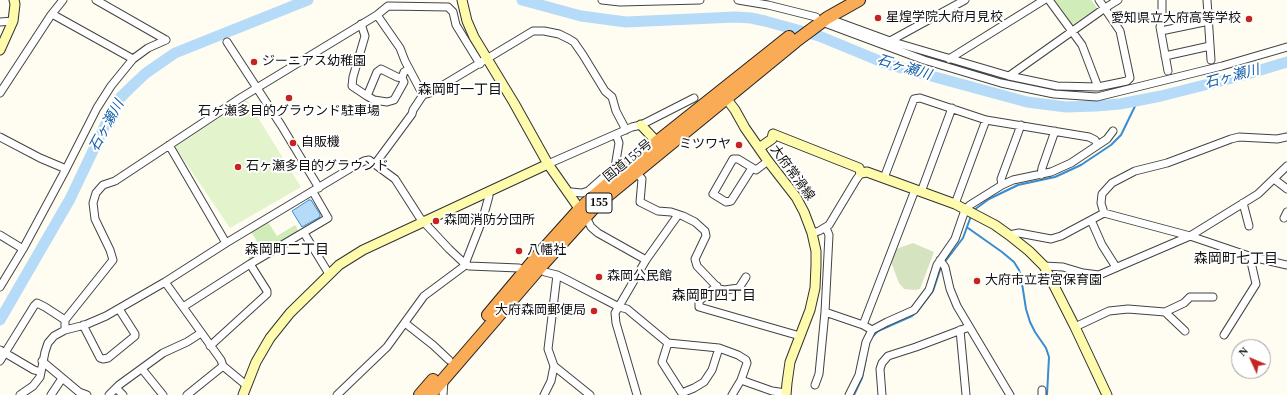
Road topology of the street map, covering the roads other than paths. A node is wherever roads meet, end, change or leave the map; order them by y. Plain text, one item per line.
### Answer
1 (14, 0) edge
2 (64, 0) edge
3 (96, 0) edge
4 (462, 0) edge
5 (602, 0) edge
6 (700, 0) edge
7 (738, 0) edge
8 (843, 0) edge
9 (859, 0) edge
10 (965, 0) edge
11 (1044, 0) edge
12 (1049, 0) edge
13 (1099, 0) edge
14 (1118, 0) edge
15 (1162, 0) edge
16 (1208, 0) edge
17 (620, 1) edge
18 (106, 2) edge
19 (768, 2) edge
20 (1105, 8) junction
21 (52, 14) junction
22 (377, 14) junction
23 (13, 21) junction
24 (818, 21) junction
25 (0, 22) edge
26 (1209, 22) junction
27 (361, 24) junction
28 (1072, 30) junction
29 (1160, 31) junction
30 (890, 41) junction
31 (227, 42) dead end
32 (1210, 46) junction
33 (1287, 47) edge
34 (0, 50) edge
35 (1165, 56) junction
36 (133, 59) junction
37 (949, 59) junction
38 (1211, 60) dead end
39 (483, 61) junction
40 (409, 69) junction
41 (1168, 71) dead end
42 (1009, 76) junction
43 (402, 78) junction
44 (1098, 87) junction
45 (257, 88) junction
46 (0, 93) edge
47 (723, 94) junction
48 (423, 95) junction
49 (367, 96) junction
50 (694, 98) dead end
51 (952, 108) junction
52 (986, 120) junction
53 (641, 125) junction
54 (1021, 125) junction
55 (626, 130) junction
56 (1055, 131) junction
57 (1113, 132) dead end
58 (616, 134) junction
59 (0, 137) edge
60 (1287, 137) edge
61 (657, 142) junction
62 (169, 145) junction
63 (1098, 145) junction
64 (759, 148) junction
65 (768, 162) junction
66 (375, 164) junction
67 (548, 164) junction
68 (1287, 166) edge
69 (752, 168) junction
70 (66, 170) junction
71 (636, 172) junction
72 (861, 173) junction
73 (1041, 175) junction
74 (884, 178) junction
75 (1274, 179) junction
76 (1002, 185) junction
77 (1287, 189) edge
78 (316, 190) junction
79 (918, 191) junction
80 (488, 192) junction
81 (568, 194) junction
82 (1243, 203) junction
83 (954, 204) junction
84 (970, 212) junction
85 (582, 213) junction
86 (1104, 213) junction
87 (678, 215) junction
88 (1092, 220) junction
89 (424, 222) junction
90 (1249, 226) dead end
91 (826, 228) junction
92 (304, 233) junction
93 (812, 233) junction
94 (0, 235) edge
95 (1009, 235) junction
96 (1190, 236) junction
97 (226, 243) junction
98 (23, 249) junction
99 (1252, 257) junction
100 (646, 260) junction
101 (940, 260) junction
102 (250, 264) junction
103 (465, 264) junction
104 (1287, 265) edge
105 (1044, 266) junction
106 (1116, 267) junction
107 (519, 268) dead end
108 (545, 272) dead end
109 (329, 274) junction
110 (557, 275) junction
111 (746, 276) dead end
112 (165, 282) junction
113 (716, 286) junction
114 (0, 287) edge
115 (1213, 297) dead end
116 (183, 307) junction
117 (619, 307) junction
118 (119, 309) junction
119 (825, 312) junction
120 (1165, 312) junction
121 (65, 320) junction
122 (405, 323) junction
123 (83, 325) junction
124 (863, 325) junction
125 (969, 327) junction
126 (1075, 327) junction
127 (65, 330) junction
128 (872, 330) junction
129 (960, 330) junction
130 (1186, 331) dead end
131 (200, 333) junction
132 (1224, 335) dead end
133 (800, 336) junction
134 (668, 343) junction
135 (210, 346) junction
136 (719, 348) junction
137 (3, 351) edge
138 (450, 360) junction
139 (0, 361) edge
140 (42, 361) junction
141 (223, 366) junction
142 (554, 366) junction
143 (142, 369) junction
144 (41, 372) junction
145 (61, 377) junction
146 (444, 379) junction
147 (741, 380) junction
148 (246, 385) junction
149 (815, 385) dead end
150 (116, 388) junction
151 (79, 394) edge
152 (682, 394) edge
153 (786, 394) edge
154 (20, 395) edge
155 (50, 395) edge
156 (87, 395) edge
157 (109, 395) edge
158 (123, 395) edge
159 (163, 395) edge
160 (187, 395) edge
161 (243, 395) edge
162 (336, 395) edge
163 (420, 395) edge
164 (430, 395) edge
165 (443, 395) edge
166 (545, 395) edge
167 (590, 395) edge
168 (637, 395) edge
169 (732, 395) edge
170 (849, 395) edge
171 (882, 395) edge
172 (966, 395) edge
173 (1010, 395) edge
174 (1107, 395) edge

1 - 23 street
2 - 21 street
3 - 18 street
4 - 39 street
5 - 17 street
6 - 17 street
7 - 19 street
8 - 24 highway, 国道155号 / 155
9 - 24 highway, 国道155号 / 155
10 - 30 street
11 - 37 street
12 - 28 street
13 - 20 street
14 - 20 street
15 - 29 street
16 - 26 street
18 - 36 street
19 - 24 street
20 - 28 street
20 - 44 street
21 - 36 street
21 - 46 street
22 - 27 street
22 - 39 street
22 - 40 street
23 - 25 street
23 - 34 street
24 - 30 street
24 - 33 street
24 - 47 highway, 国道155号 / 155
26 - 29 street
26 - 32 street
27 - 45 street
27 - 49 street
28 - 42 street
28 - 44 street
29 - 35 street
30 - 37 street
31 - 45 street
32 - 35 street
32 - 38 street
35 - 41 street
36 - 70 street
37 - 42 street
39 - 48 street
39 - 55 street
39 - 67 street
40 - 43 street
40 - 48 street
42 - 44 street
43 - 49 street
43 - 49 street
45 - 62 street
45 - 78 street
47 - 61 highway, 国道155号 / 155
47 - 64 street, 大府常滑線
47 - 71 highway, 国道155号 / 155
48 - 66 street
50 - 53 street
51 - 52 street
51 - 74 street
51 - 79 street
52 - 54 street
52 - 83 street
53 - 55 street
53 - 61 street
54 - 56 street
54 - 76 street
55 - 58 street
56 - 63 street
56 - 73 street
57 - 63 street
58 - 67 street
58 - 81 street
59 - 70 street
60 - 86 street
61 - 85 highway, 国道155号 / 155
62 - 97 street
62 - 121 street
63 - 73 street
64 - 65 street, 大府常滑線
64 - 72 street
65 - 69 street
65 - 93 street, 大府常滑線
66 - 78 street
66 - 89 street
67 - 80 street
67 - 81 street
68 - 75 street
69 - 69 street
70 - 98 street
71 - 85 highway, 国道155号 / 155
71 - 87 street
72 - 74 street
72 - 91 street
73 - 76 street
74 - 79 street
75 - 77 street
75 - 82 street
76 - 84 street
78 - 92 street
78 - 97 street
79 - 83 street
79 - 124 street
80 - 89 street
80 - 103 street
81 - 85 street
82 - 90 street
82 - 96 street
83 - 84 street
84 - 95 street
84 - 101 street
85 - 100 street
85 - 138 highway, 国道155号 / 155
85 - 146 highway, 国道155号 / 155
86 - 88 street
86 - 96 street
87 - 100 street
87 - 113 street
88 - 95 street
88 - 106 street
89 - 103 street
89 - 109 street
91 - 93 street
91 - 119 street
92 - 102 street
92 - 109 street
93 - 133 street, 大府常滑線
94 - 98 street
95 - 105 street
96 - 99 street
96 - 106 street
97 - 112 street
98 - 114 street
99 - 104 street
99 - 132 street
100 - 117 street
101 - 125 street
101 - 128 street
102 - 116 street
102 - 135 street
103 - 107 street
103 - 122 street
105 - 106 street
105 - 126 street
108 - 110 street
109 - 148 street
110 - 117 street
110 - 142 street
111 - 113 street
112 - 116 street
112 - 118 street
113 - 133 street
115 - 120 street
116 - 131 street
117 - 134 street
117 - 168 street
118 - 123 street
118 - 123 street
119 - 124 street
119 - 149 street
120 - 126 street
120 - 130 street
121 - 127 street
121 - 137 street
122 - 138 street
122 - 162 street
123 - 127 street
124 - 128 street
125 - 129 street
125 - 173 street
126 - 174 street
127 - 140 street
128 - 170 street
129 - 171 street
129 - 172 street
131 - 135 street
131 - 143 street
133 - 153 street, 大府常滑線
134 - 136 street
134 - 152 street
135 - 141 street
136 - 147 street
136 - 152 street
137 - 139 street
137 - 144 street
138 - 163 highway, 国道155号 / 155
140 - 144 street
140 - 145 street
141 - 148 street
141 - 160 street
142 - 166 street
142 - 167 street
143 - 150 street
143 - 159 street
144 - 154 street
145 - 151 street
145 - 155 street
146 - 164 highway, 国道155号 / 155
146 - 165 street
147 - 153 street
147 - 169 street
148 - 161 street
150 - 157 street
150 - 158 street
151 - 156 street

